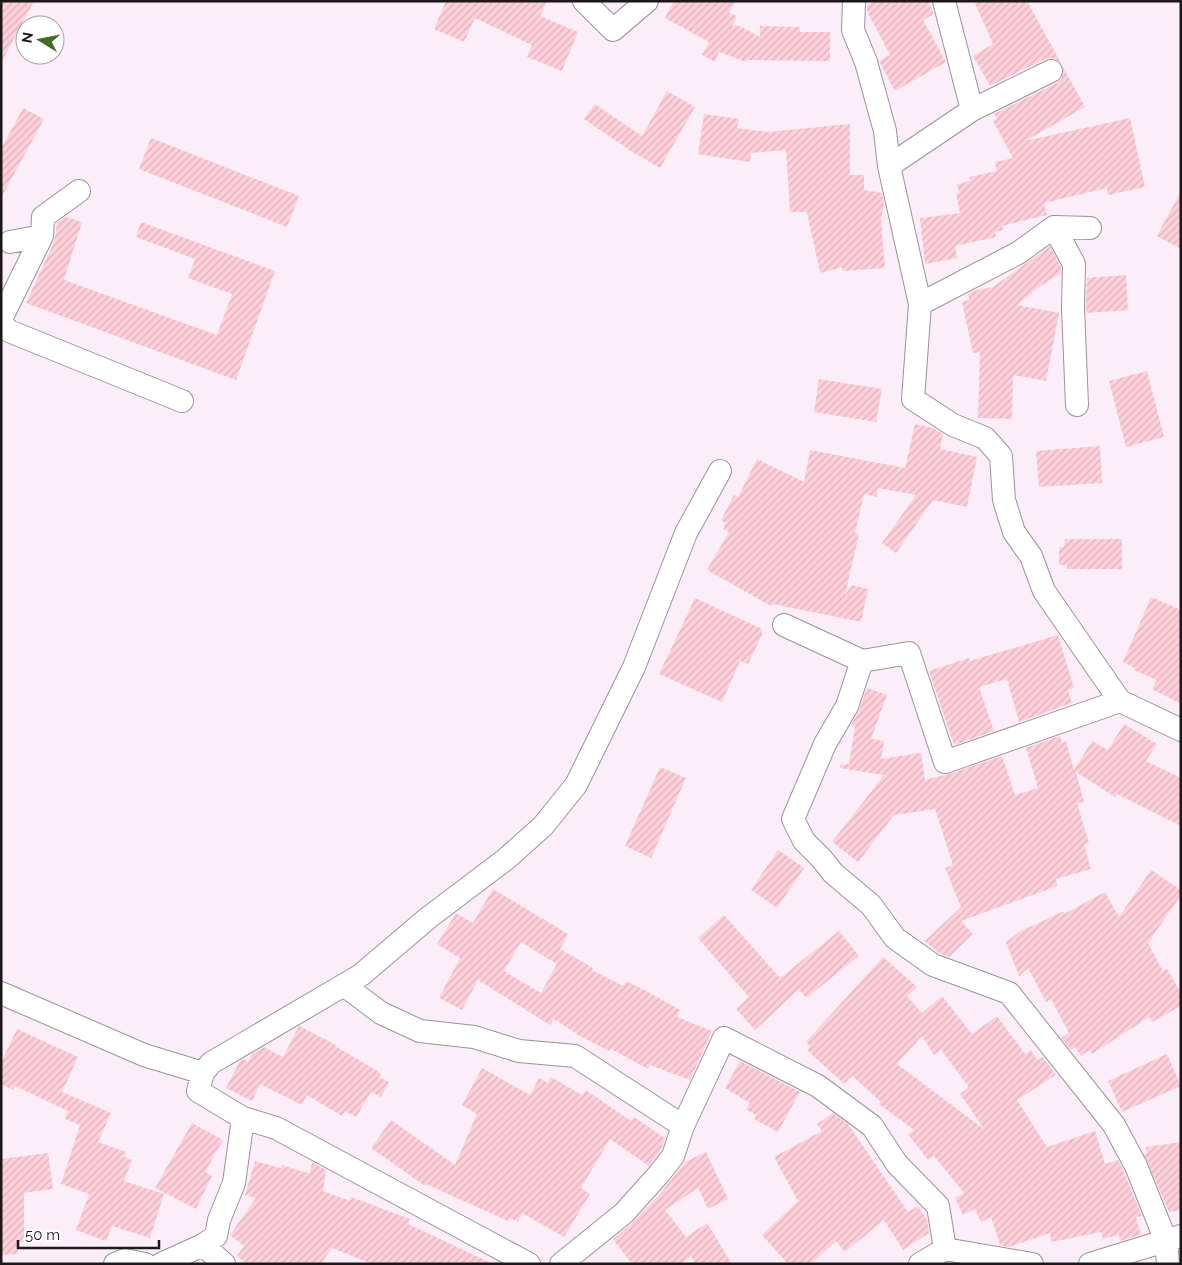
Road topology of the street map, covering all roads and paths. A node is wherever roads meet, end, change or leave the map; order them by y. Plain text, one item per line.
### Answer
1 (584, 1) edge
2 (647, 1) edge
3 (854, 1) edge
4 (944, 1) edge
5 (1051, 71) dead end
6 (972, 110) junction
7 (889, 166) junction
8 (79, 191) dead end
9 (1054, 227) junction
10 (1090, 228) dead end
11 (42, 236) junction
12 (5, 240) edge
13 (1, 277) edge
14 (920, 304) junction
15 (1, 319) edge
16 (1, 323) edge
17 (182, 401) dead end
18 (1078, 405) dead end
19 (720, 471) dead end
20 (784, 625) dead end
21 (862, 661) junction
22 (1120, 701) junction
23 (1181, 730) edge
24 (345, 986) junction
25 (1, 993) edge
26 (203, 1073) junction
27 (243, 1118) junction
28 (683, 1126) junction
29 (1173, 1239) edge
30 (203, 1245) junction
31 (945, 1249) junction
32 (161, 1264) edge
33 (224, 1264) edge
34 (529, 1264) edge
35 (562, 1264) edge
36 (920, 1264) edge
37 (1032, 1264) edge
38 (1090, 1264) edge
39 (1168, 1264) edge

1 - 2 street
3 - 7 street
4 - 6 street
5 - 6 street
6 - 7 street
7 - 14 street
8 - 11 street
9 - 10 street
9 - 14 street
9 - 18 street
11 - 12 street
11 - 15 street
12 - 13 street
14 - 22 street
16 - 17 street
19 - 24 street
20 - 21 street
21 - 22 street
21 - 29 street
22 - 23 street
24 - 26 street
24 - 28 street
25 - 26 street
26 - 27 street
27 - 30 street
27 - 34 street
28 - 31 street
28 - 35 street
29 - 38 street
29 - 39 street
30 - 32 street
30 - 33 street
31 - 36 street
31 - 37 street

